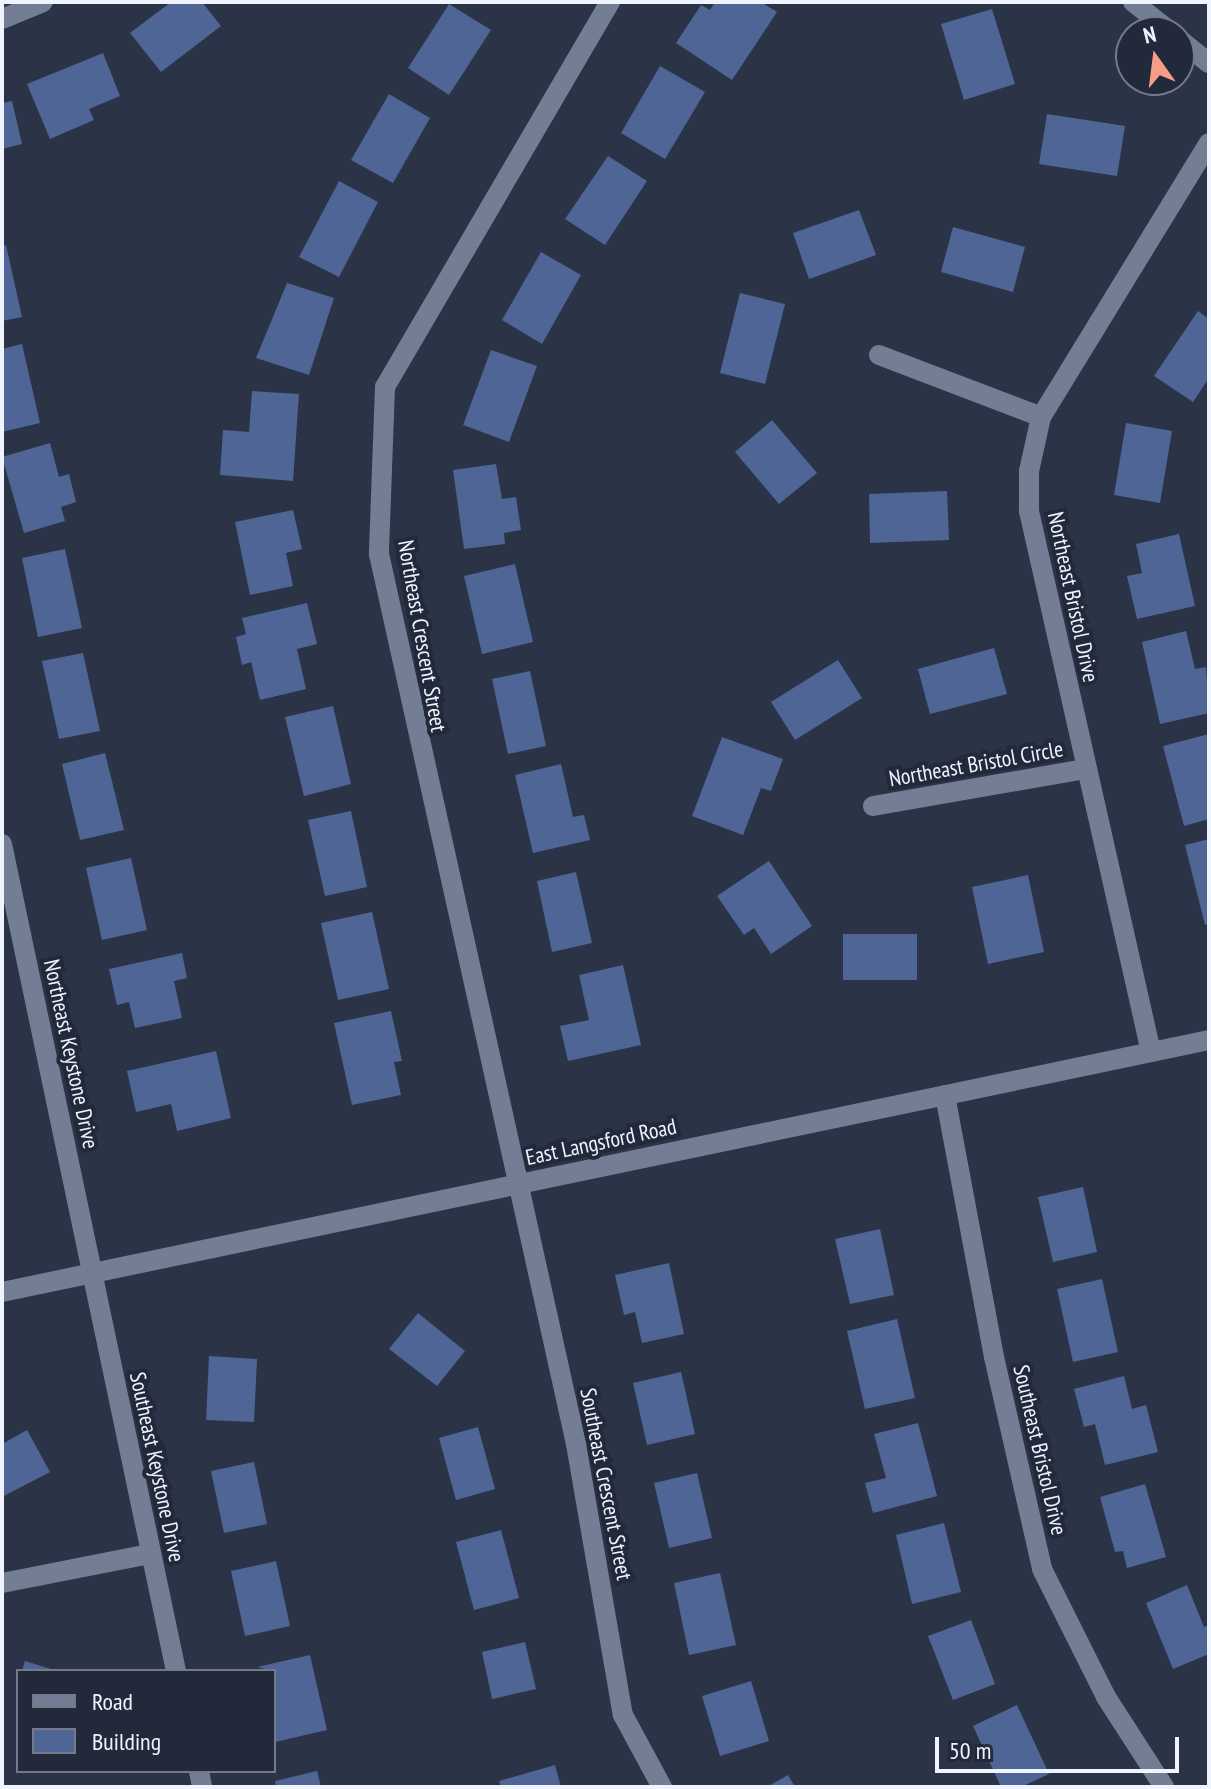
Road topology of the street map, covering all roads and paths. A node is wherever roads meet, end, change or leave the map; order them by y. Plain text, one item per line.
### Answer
1 (43, 2) edge
2 (610, 2) edge
3 (1133, 2) edge
4 (1151, 16) edge
5 (2, 19) edge
6 (1209, 143) edge
7 (879, 355) dead end
8 (1041, 417) junction
9 (1086, 769) junction
10 (873, 806) dead end
11 (2, 844) edge
12 (1209, 1040) edge
13 (1151, 1052) junction
14 (945, 1095) junction
15 (517, 1184) junction
16 (92, 1273) junction
17 (2, 1292) edge
18 (150, 1554) junction
19 (2, 1583) edge
20 (176, 1669) edge
21 (662, 1787) edge
22 (1164, 1787) edge

1 - 5 street
2 - 15 street, Northeast Crescent Street
3 - 4 street
6 - 8 street, Northeast Bristol Drive
7 - 8 street
8 - 9 street, Northeast Bristol Drive
9 - 10 street, Northeast Bristol Circle
9 - 13 street, Northeast Bristol Drive
11 - 16 street, Northeast Keystone Drive
12 - 13 street, East Langsford Road
13 - 14 street, East Langsford Road
14 - 15 street, East Langsford Road
14 - 22 street, Southeast Bristol Drive
15 - 16 street, East Langsford Road
15 - 21 street, Southeast Crescent Street
16 - 17 street, East Langsford Road
16 - 18 street, Southeast Keystone Drive
18 - 19 street
18 - 20 street, Southeast Keystone Drive

